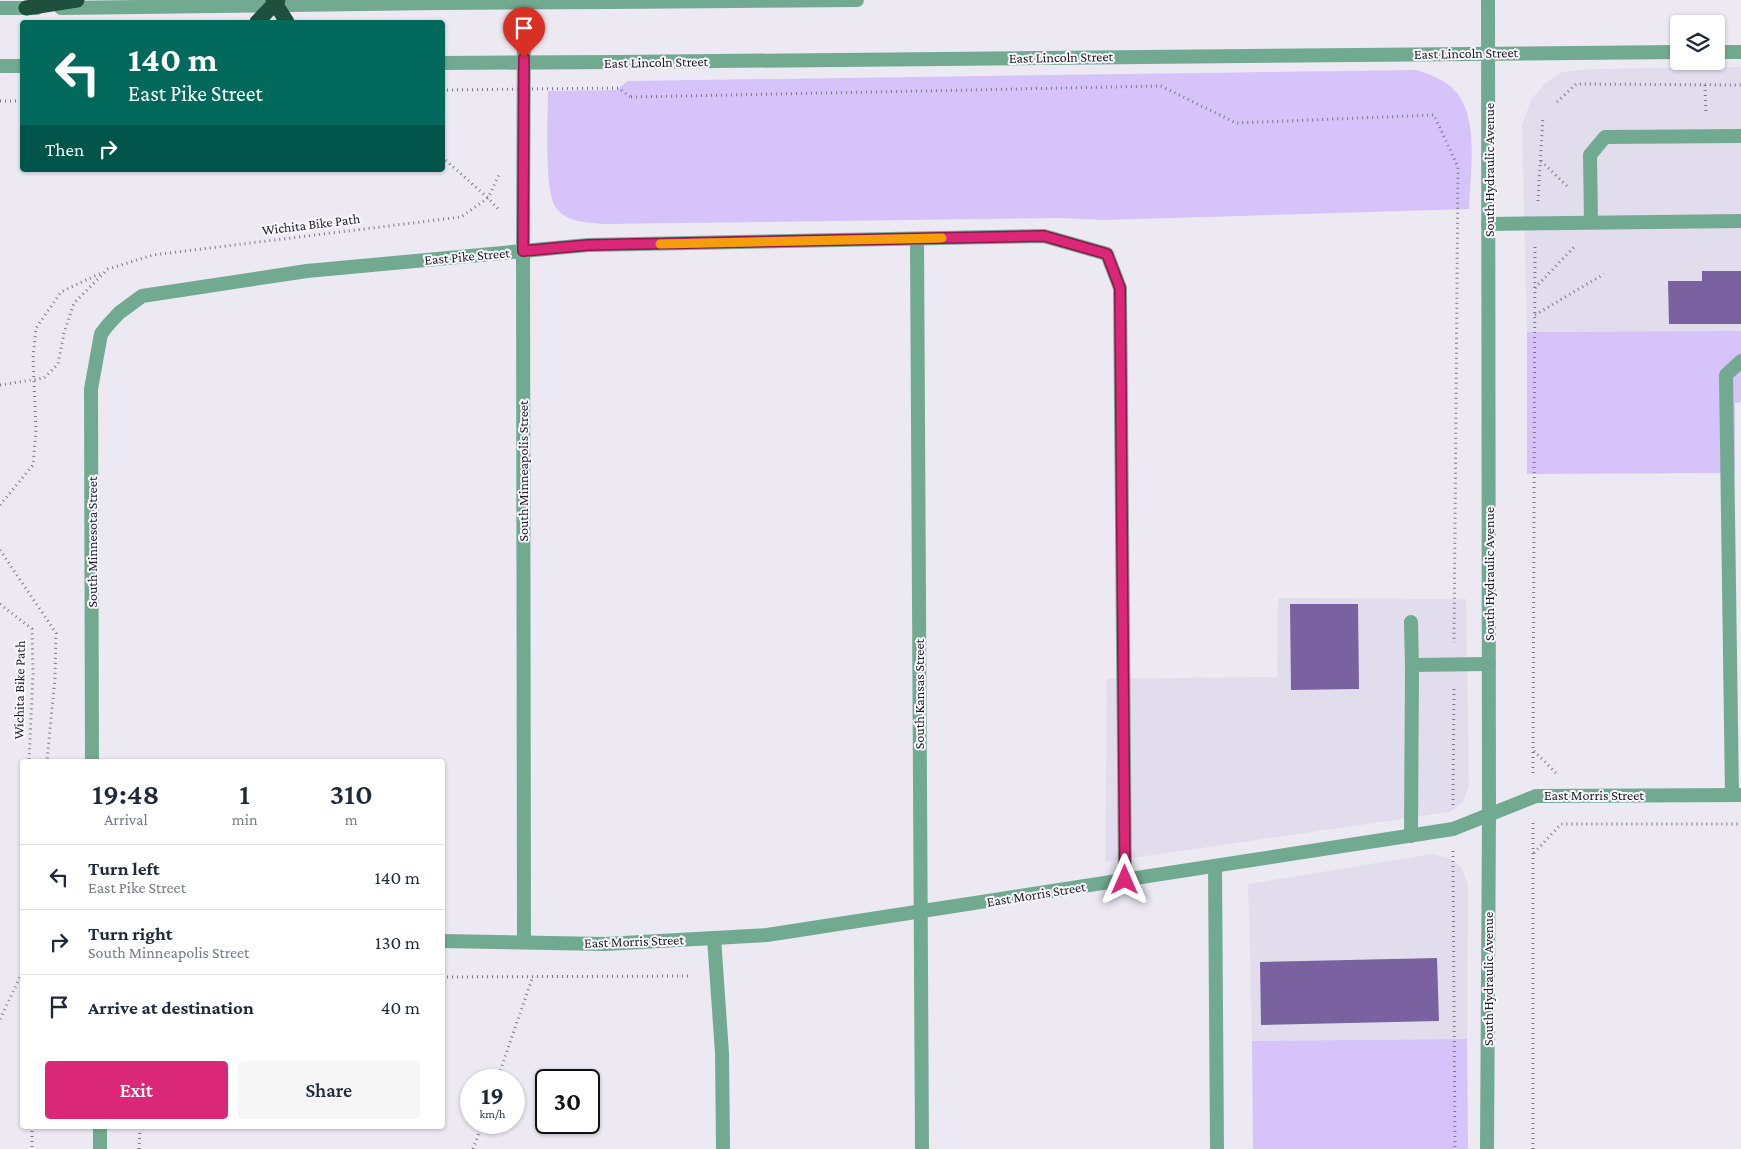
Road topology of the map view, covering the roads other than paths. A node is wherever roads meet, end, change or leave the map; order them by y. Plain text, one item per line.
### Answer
1 (77, 0) edge
2 (524, 0) edge
3 (857, 0) edge
4 (1488, 0) edge
5 (606, 1) edge
6 (275, 2) edge
7 (0, 8) edge
8 (26, 8) junction
9 (259, 20) edge
10 (286, 20) edge
11 (1489, 52) junction
12 (1670, 52) edge
13 (1725, 52) edge
14 (1741, 52) edge
15 (445, 63) edge
16 (0, 66) edge
17 (20, 66) edge
18 (1741, 136) edge
19 (1741, 221) edge
20 (1591, 222) junction
21 (1488, 224) junction
22 (917, 239) junction
23 (523, 251) junction
24 (107, 326) joint
25 (1741, 361) edge
26 (1411, 622) dead end
27 (1489, 664) junction
28 (1412, 665) junction
29 (92, 759) edge
30 (1736, 795) edge
31 (1489, 815) junction
32 (1411, 836) junction
33 (1216, 866) junction
34 (1125, 880) junction
35 (920, 912) junction
36 (714, 938) junction
37 (445, 941) edge
38 (524, 942) junction
39 (100, 1129) edge
40 (100, 1149) edge
41 (723, 1149) edge
42 (922, 1149) edge
43 (1217, 1149) edge
44 (1487, 1149) edge

1 - 8 highway
2 - 23 street, South Minneapolis Street
3 - 5 street
4 - 11 street, South Hydraulic Avenue
5 - 6 street, bridge
6 - 8 street
6 - 9 highway
6 - 10 highway
7 - 8 street
11 - 12 street, East Lincoln Street
11 - 15 street, East Lincoln Street, bridge
11 - 21 street, South Hydraulic Avenue
13 - 14 street
16 - 17 street
18 - 20 street
19 - 20 street
20 - 21 street
21 - 27 street, South Hydraulic Avenue
22 - 23 street, East Pike Street
22 - 34 street, East Pike Street
22 - 35 street, South Kansas Street
23 - 24 street, East Pike Street
23 - 38 street, South Minneapolis Street
24 - 29 street, South Minnesota Street
25 - 30 street
26 - 28 street
27 - 28 street
27 - 31 street, South Hydraulic Avenue
28 - 32 street
30 - 31 street, East Morris Street
31 - 32 street, East Morris Street
31 - 44 street, South Hydraulic Avenue
32 - 33 street, East Morris Street
33 - 34 street, East Morris Street
33 - 43 street
34 - 35 street, East Morris Street
35 - 36 street, East Morris Street
35 - 42 street, South Kansas Street
36 - 38 street, East Morris Street
36 - 41 street
37 - 38 street, East Morris Street
39 - 40 street

